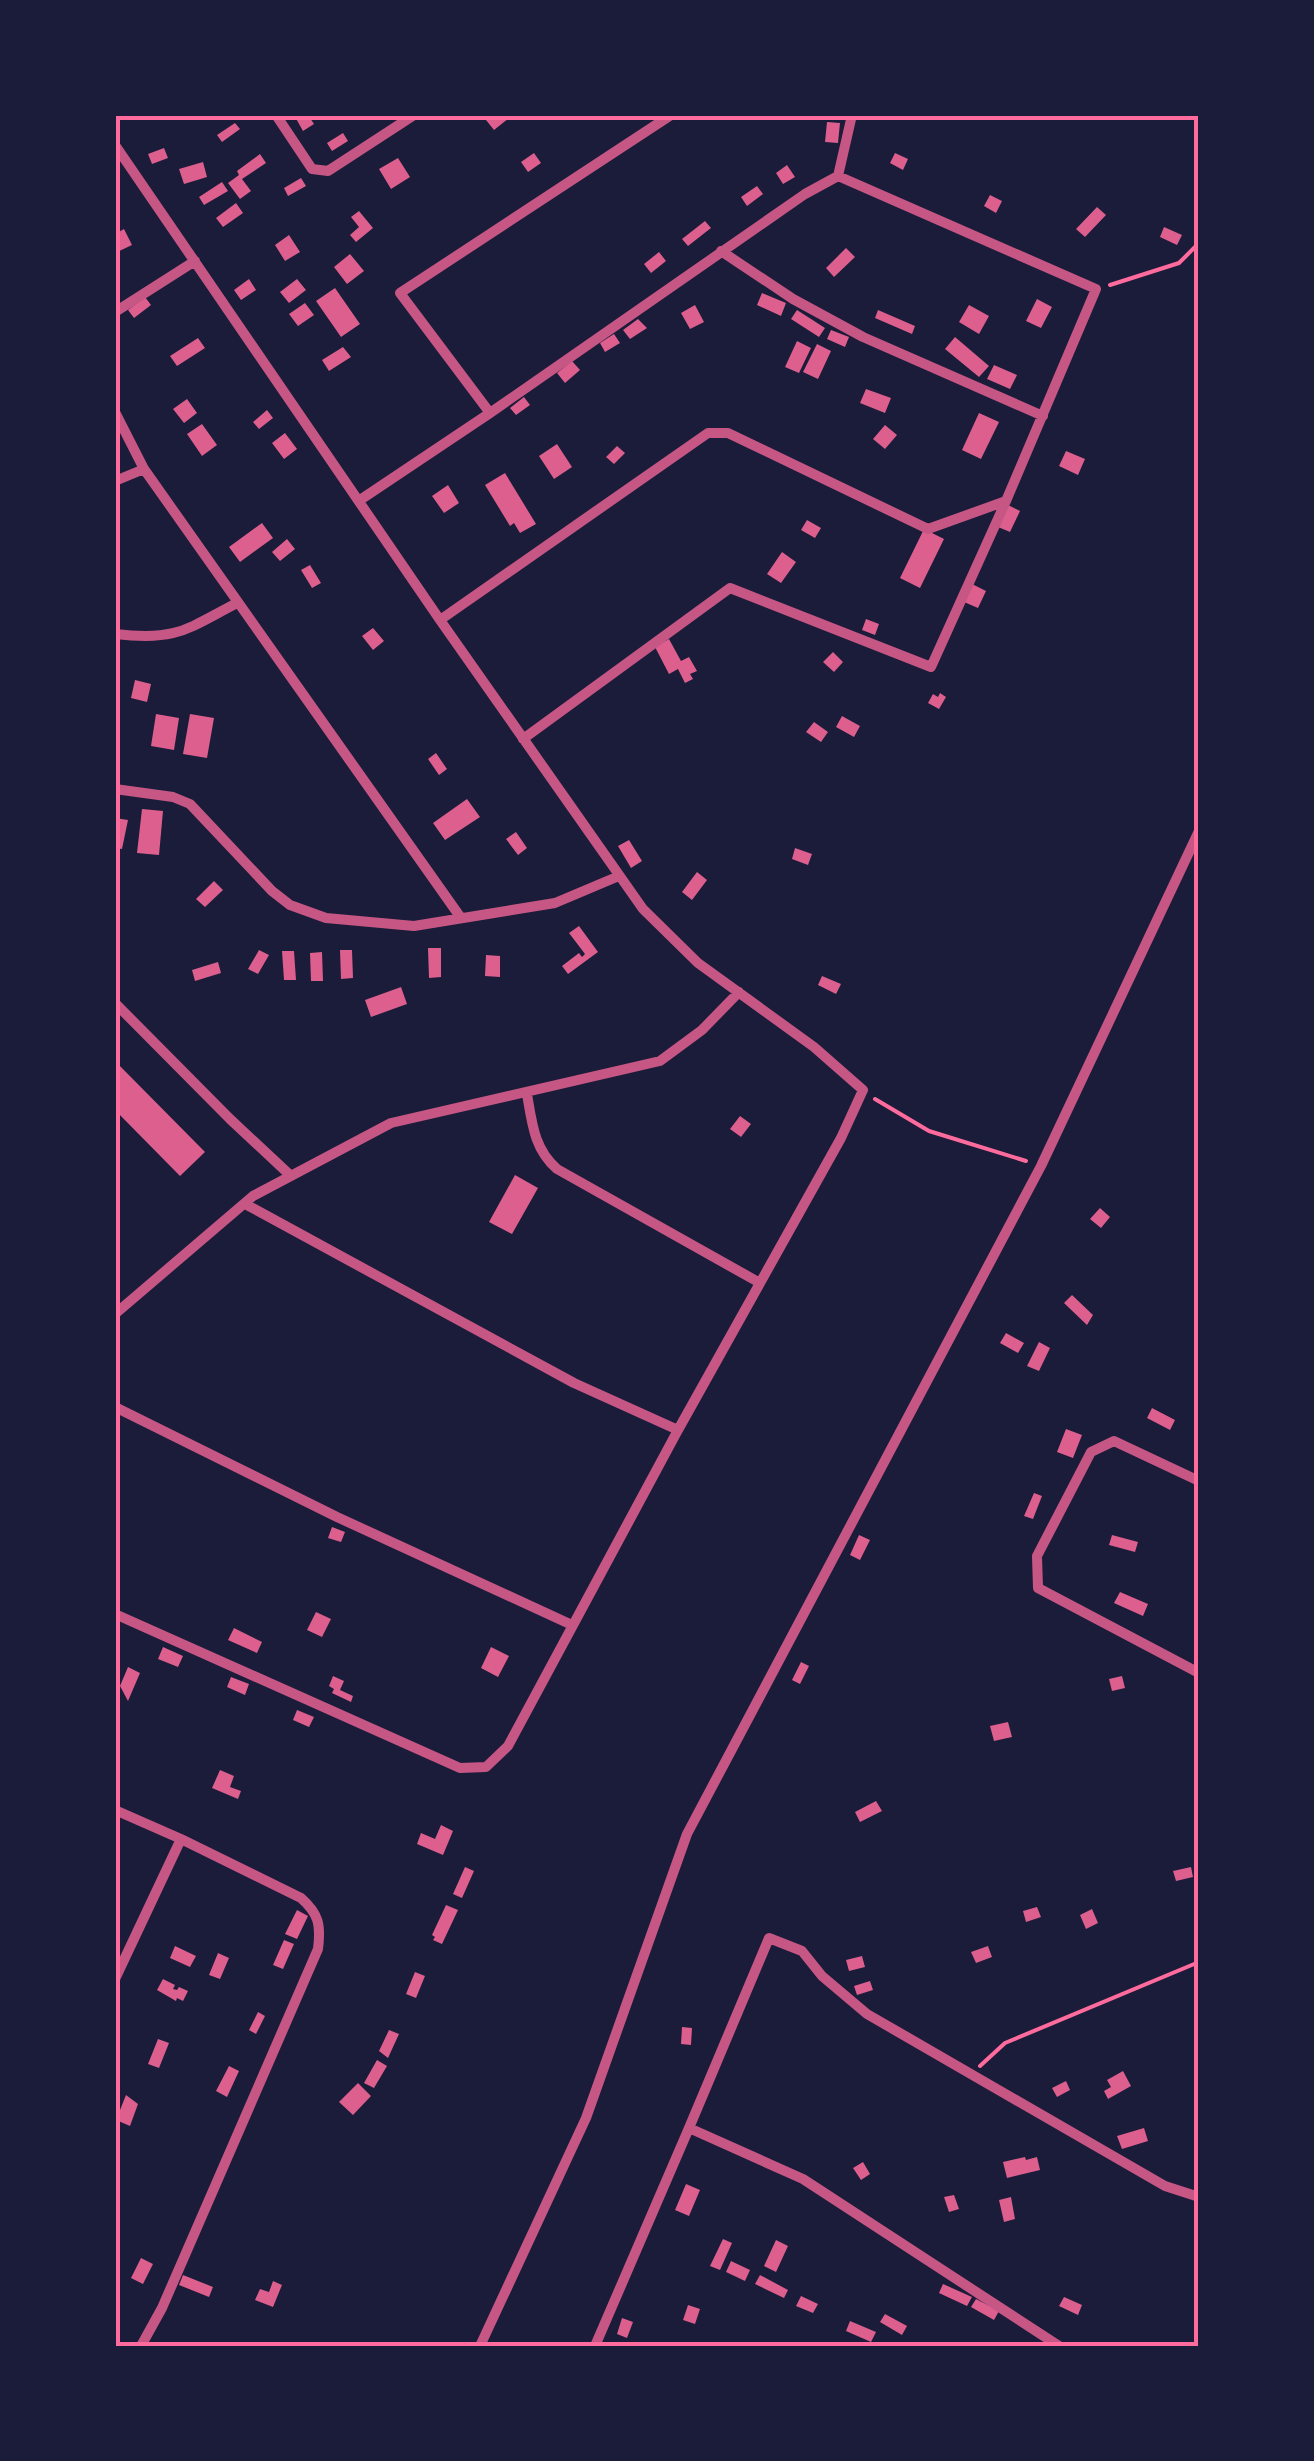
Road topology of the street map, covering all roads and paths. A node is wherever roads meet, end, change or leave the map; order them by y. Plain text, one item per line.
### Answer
1 (276, 115) edge
2 (414, 115) edge
3 (671, 115) edge
4 (852, 115) edge
5 (115, 146) edge
6 (838, 176) junction
7 (1199, 243) edge
8 (722, 251) junction
9 (195, 261) junction
10 (1096, 289) junction
11 (115, 312) edge
12 (115, 412) edge
13 (490, 414) junction
14 (1043, 416) junction
15 (144, 469) junction
16 (115, 481) edge
17 (360, 500) junction
18 (1006, 501) junction
19 (237, 602) junction
20 (440, 620) junction
21 (115, 634) edge
22 (523, 739) junction
23 (115, 789) edge
24 (1199, 830) edge
25 (619, 876) junction
26 (460, 918) junction
27 (739, 992) junction
28 (115, 1003) edge
29 (863, 1090) junction
30 (526, 1094) junction
31 (1042, 1166) junction
32 (292, 1176) junction
33 (247, 1204) junction
34 (760, 1283) junction
35 (115, 1314) edge
36 (115, 1408) edge
37 (678, 1430) junction
38 (1199, 1481) edge
39 (115, 1614) edge
40 (572, 1624) junction
41 (1199, 1673) edge
42 (115, 1810) edge
43 (182, 1839) junction
44 (1199, 1962) edge
45 (115, 1979) edge
46 (973, 2073) junction
47 (688, 2128) junction
48 (1199, 2198) edge
49 (141, 2346) edge
50 (480, 2346) edge
51 (595, 2346) edge
52 (1059, 2346) edge

1 - 2 street
3 - 13 street
4 - 6 street
5 - 9 street
6 - 8 street
6 - 10 street
7 - 10 path
8 - 13 street
8 - 14 street
9 - 11 street
9 - 17 street
10 - 14 street
12 - 15 street
13 - 17 street
14 - 18 street
15 - 16 street
15 - 19 street
17 - 20 street
18 - 20 street
18 - 22 street
19 - 21 street
19 - 26 street
20 - 22 street
22 - 25 street
23 - 26 street
24 - 31 street
25 - 26 street
25 - 27 street
27 - 29 street
27 - 30 street
28 - 32 street
29 - 31 path
29 - 34 street
30 - 32 street
30 - 34 street
31 - 50 street
32 - 33 street
33 - 35 street
33 - 37 street
34 - 37 street
36 - 40 street
37 - 40 street
38 - 41 street
39 - 40 street
42 - 43 street
43 - 45 street
43 - 49 street
44 - 46 path
46 - 47 street
46 - 48 street
47 - 51 street
47 - 52 street

